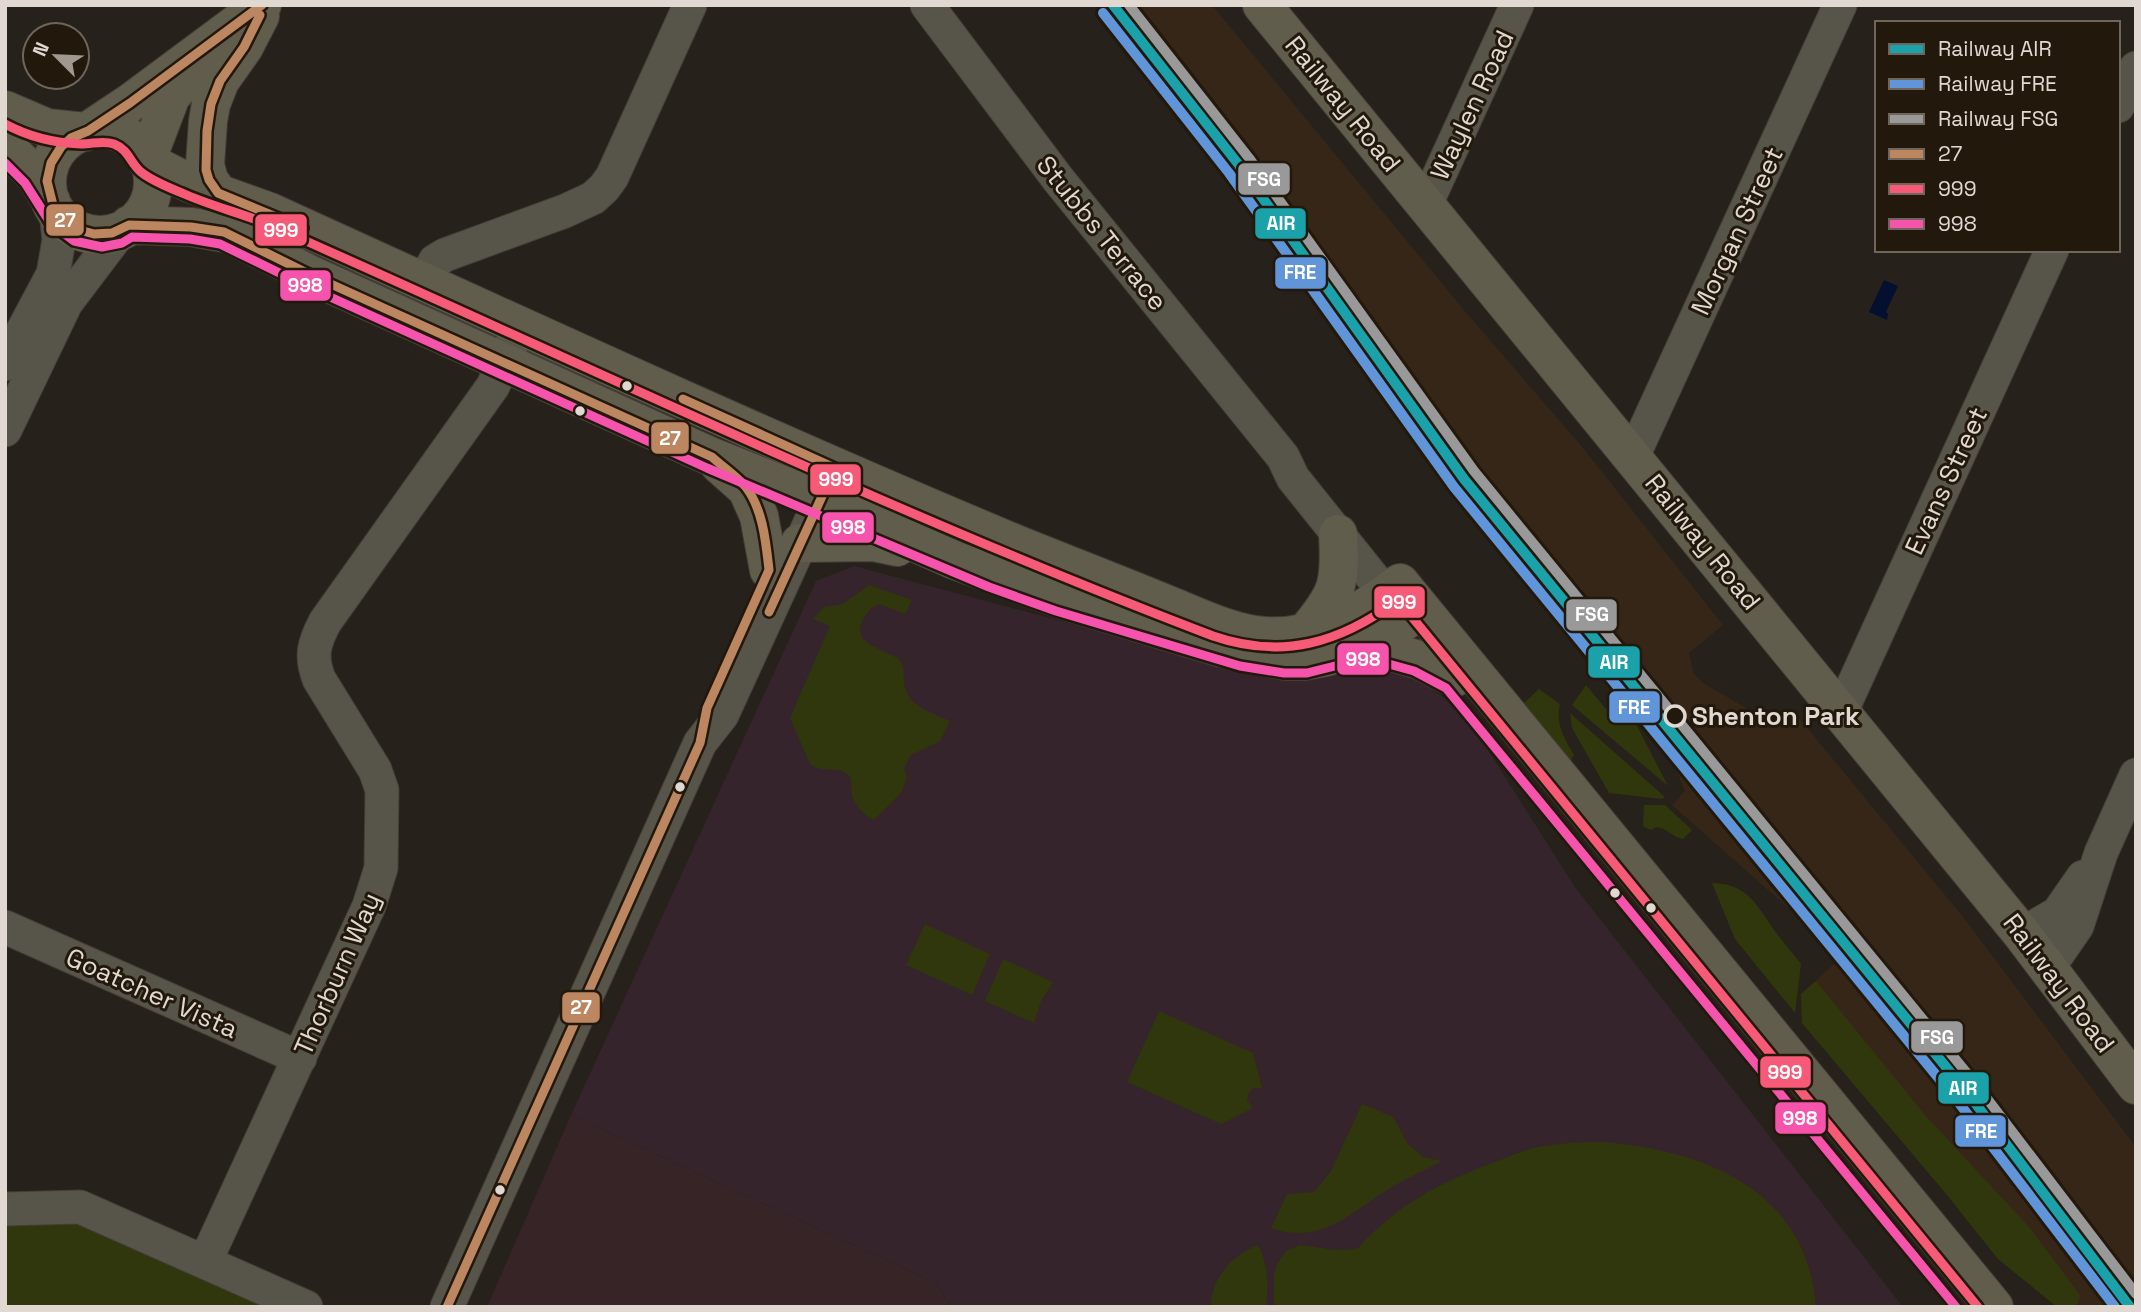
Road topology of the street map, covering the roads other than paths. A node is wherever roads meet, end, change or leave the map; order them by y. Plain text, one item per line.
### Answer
1 (263, 5) edge
2 (690, 5) edge
3 (927, 5) edge
4 (1262, 5) edge
5 (1517, 5) edge
6 (1840, 5) edge
7 (2136, 68) edge
8 (2120, 102) edge
9 (5, 110) edge
10 (86, 131) junction
11 (5, 146) edge
12 (148, 160) junction
13 (218, 193) junction
14 (1426, 204) junction
15 (54, 206) junction
16 (126, 228) junction
17 (2051, 252) edge
18 (424, 282) junction
19 (520, 326) junction
20 (504, 362) junction
21 (5, 364) edge
22 (5, 430) edge
23 (1633, 456) junction
24 (712, 457) junction
25 (1283, 457) junction
26 (819, 481) junction
27 (1338, 534) junction
28 (800, 544) junction
29 (954, 560) junction
30 (769, 570) junction
31 (1404, 602) junction
32 (1306, 632) junction
33 (1367, 645) junction
34 (1454, 678) junction
35 (1841, 712) junction
36 (700, 743) junction
37 (2136, 775) edge
38 (2101, 853) junction
39 (5, 927) edge
40 (2022, 934) junction
41 (2048, 968) junction
42 (300, 1058) junction
43 (2136, 1085) edge
44 (5, 1209) edge
45 (205, 1262) junction
46 (306, 1307) edge
47 (447, 1307) edge
48 (1972, 1307) edge
49 (1994, 1307) edge

1 - 10 main road
1 - 12 main road
1 - 13 main road
2 - 18 street
3 - 25 street, Stubbs Terrace
4 - 14 main road, Railway Road
5 - 14 street, Waylen Road
6 - 23 street, Morgan Street
7 - 8 street
9 - 10 main road
10 - 12 main road
10 - 15 main road
11 - 15 main road
12 - 13 main road
12 - 16 main road
13 - 18 main road
14 - 23 main road, Railway Road
15 - 16 main road
15 - 21 street
16 - 20 main road
16 - 22 street
17 - 35 street, Evans Street
18 - 19 main road
19 - 20 street, Thorburn Way
19 - 26 main road
20 - 24 main road
20 - 42 street, Thorburn Way
23 - 35 main road, Railway Road
24 - 26 main road
24 - 30 main road
25 - 27 street, Stubbs Terrace
25 - 31 street, Stubbs Terrace
26 - 28 street
26 - 29 main road
26 - 30 street
26 - 32 main road
27 - 31 street, Stubbs Terrace
27 - 32 main road
28 - 29 main road
28 - 36 street
29 - 33 main road
30 - 36 street
31 - 32 main road
31 - 33 main road
31 - 34 main road, Stubbs Terrace
31 - 49 main road, Stubbs Terrace
33 - 34 main road
34 - 48 main road, Stubbs Terrace
35 - 40 main road, Railway Road
36 - 47 street
37 - 38 street
38 - 40 street
38 - 41 street
39 - 42 street, Goatcher Vista
40 - 41 main road, Railway Road
41 - 43 main road, Railway Road
42 - 45 street, Thorburn Way
44 - 45 street
45 - 46 street

